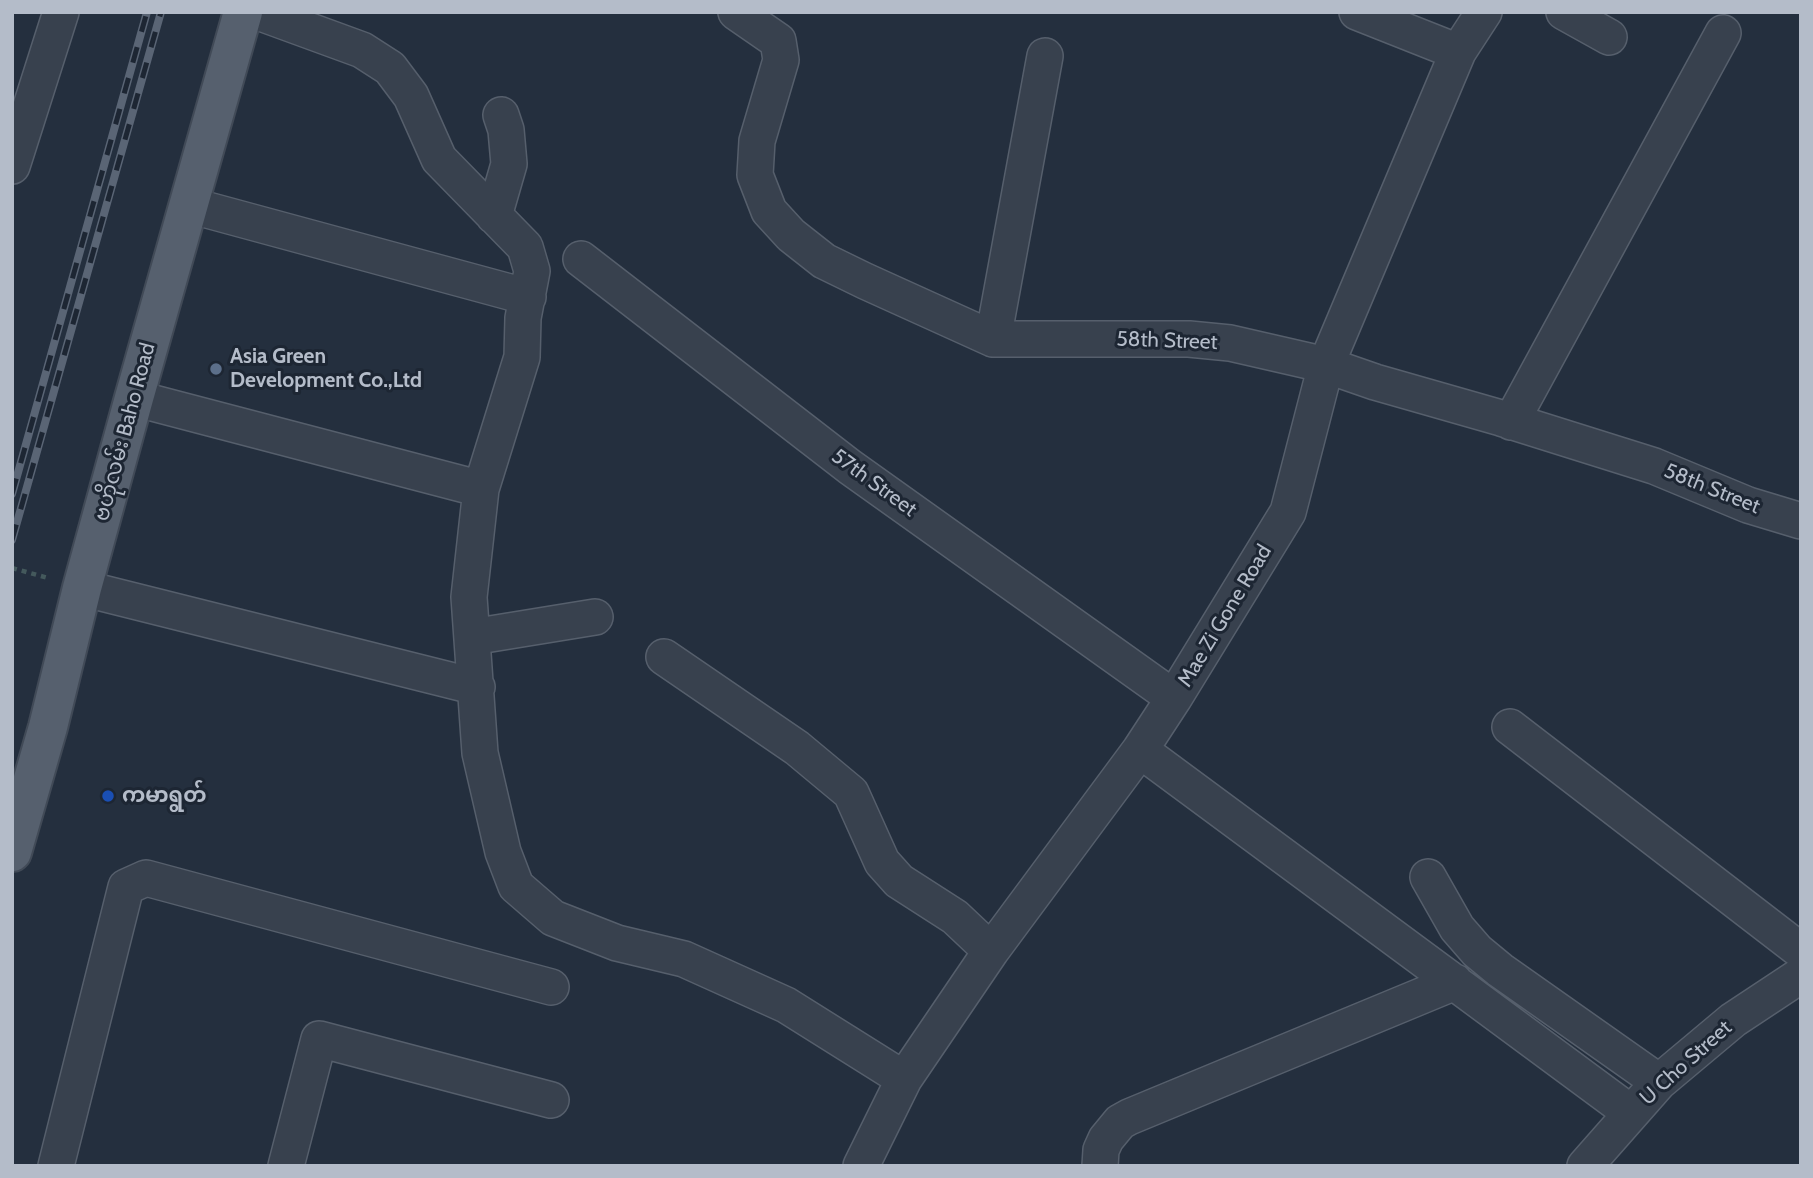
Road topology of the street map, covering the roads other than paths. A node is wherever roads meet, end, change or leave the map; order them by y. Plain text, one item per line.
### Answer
1 (61, 12) edge
2 (243, 12) edge
3 (258, 12) edge
4 (736, 12) edge
5 (1357, 12) edge
6 (1484, 12) edge
7 (1564, 12) edge
8 (1723, 33) dead end
9 (1609, 37) dead end
10 (1458, 52) junction
11 (1045, 56) dead end
12 (501, 115) dead end
13 (12, 166) edge
14 (189, 205) junction
15 (494, 216) junction
16 (581, 259) dead end
17 (528, 297) junction
18 (993, 340) junction
19 (1326, 365) junction
20 (134, 398) junction
21 (1511, 422) junction
22 (481, 489) junction
23 (1801, 521) edge
24 (82, 589) junction
25 (595, 617) dead end
26 (472, 638) junction
27 (664, 657) dead end
28 (477, 687) junction
29 (1174, 698) junction
30 (1510, 727) dead end
31 (1140, 750) junction
32 (12, 852) edge
33 (1428, 877) dead end
34 (991, 951) junction
35 (1801, 951) edge
36 (1801, 975) edge
37 (1455, 982) junction
38 (551, 987) dead end
39 (904, 1080) junction
40 (1659, 1082) junction
41 (551, 1100) dead end
42 (1631, 1113) junction
43 (56, 1166) edge
44 (286, 1166) edge
45 (861, 1166) edge
46 (1100, 1166) edge
47 (1585, 1166) edge

1 - 13 street
2 - 14 main road, ဗဟိုလမ်း Baho Road
3 - 15 street
4 - 18 street, 58th Street
5 - 10 street
6 - 10 street, Mae Zi Gone Road
7 - 9 street
8 - 21 street
10 - 19 street, Mae Zi Gone Road
11 - 18 street
12 - 15 street
14 - 17 street
14 - 20 main road, ဗဟိုလမ်း Baho Road
15 - 17 street
16 - 29 street, 57th Street
17 - 22 street
18 - 19 street, 58th Street
19 - 21 street, 58th Street
19 - 29 street, Mae Zi Gone Road
20 - 22 street
20 - 24 main road, ဗဟိုလမ်း Baho Road
21 - 23 street, 58th Street
22 - 26 street
24 - 28 street
24 - 32 main road, ဗဟိုလမ်း Baho Road
25 - 26 street
26 - 28 street
27 - 34 street
28 - 39 street
29 - 31 street, Mae Zi Gone Road
30 - 35 street
31 - 34 street, Mae Zi Gone Road
31 - 37 street
33 - 40 street
34 - 39 street, Mae Zi Gone Road
36 - 40 street, U Cho Street
37 - 42 street
37 - 46 street
38 - 43 street
39 - 45 street, Mae Zi Gone Road
40 - 42 street, U Cho Street
41 - 44 street
42 - 47 street, U Cho Street

